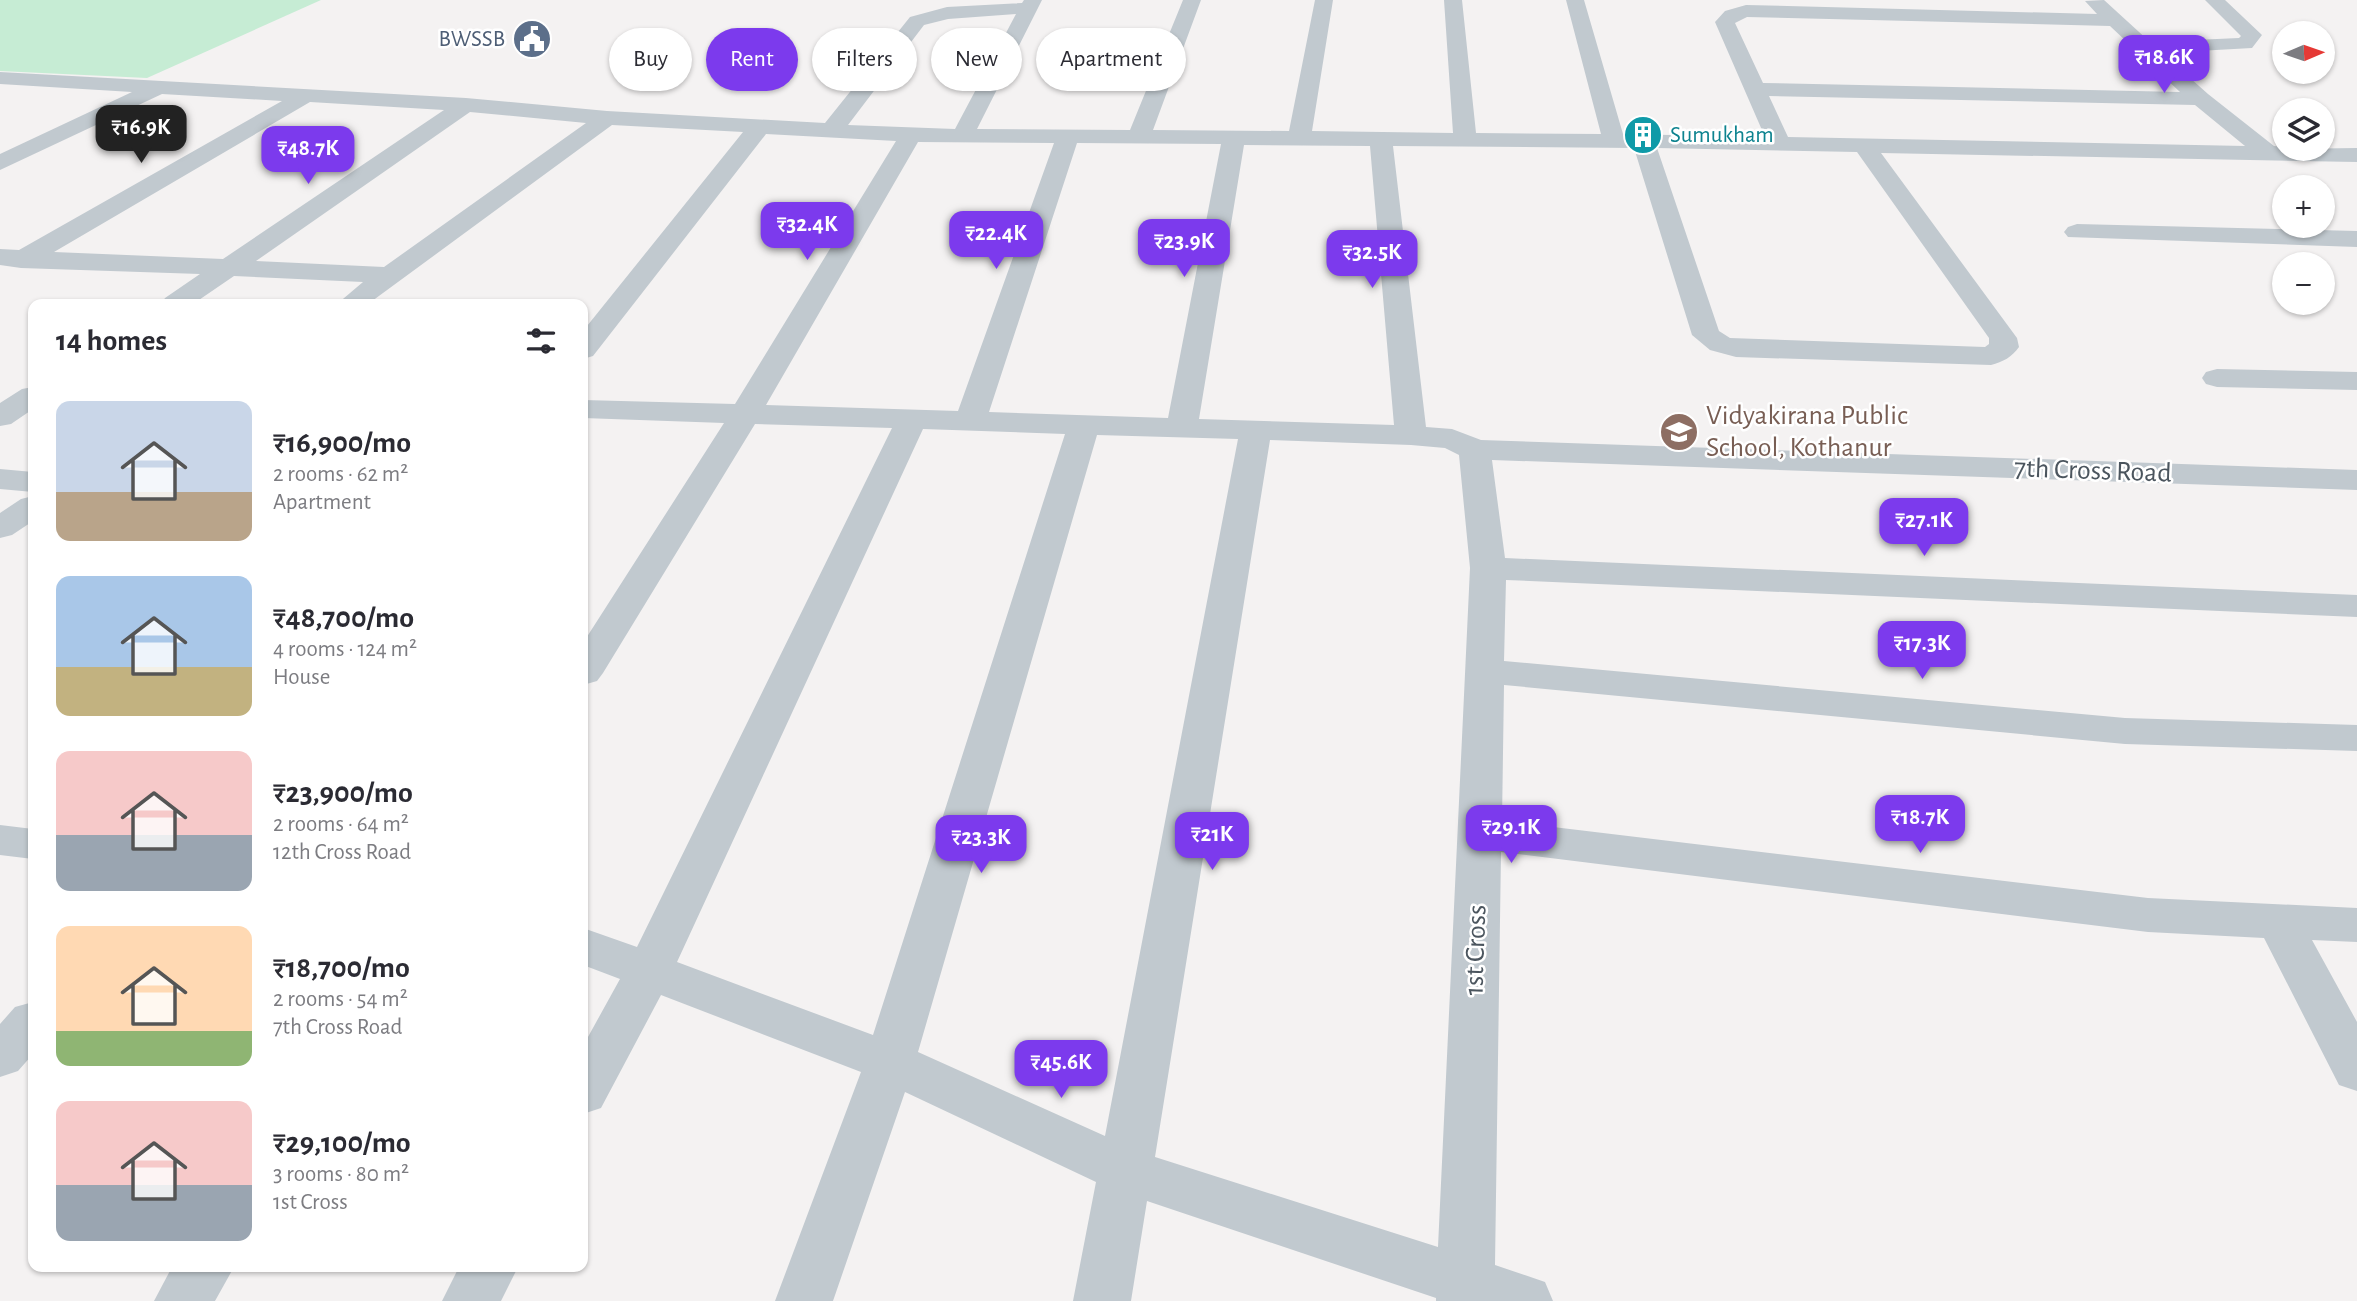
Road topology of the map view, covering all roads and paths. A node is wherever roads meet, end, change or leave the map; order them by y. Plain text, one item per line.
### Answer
1 (1192, 0) edge
2 (1324, 0) edge
3 (1453, 0) edge
4 (1575, 0) edge
5 (2092, 0) edge
6 (2214, 0) edge
7 (1030, 4) edge
8 (2112, 20) junction
9 (2142, 48) junction
10 (0, 78) edge
11 (157, 88) junction
12 (1755, 89) junction
13 (304, 97) junction
14 (2200, 99) junction
15 (466, 104) junction
16 (607, 118) junction
17 (761, 125) junction
18 (832, 130) junction
19 (911, 135) junction
20 (962, 136) junction
21 (1068, 137) junction
22 (1139, 137) junction
23 (1233, 138) junction
24 (1299, 139) junction
25 (1381, 139) junction
26 (1465, 139) junction
27 (1614, 141) junction
28 (1643, 141) junction
29 (1779, 143) junction
30 (1863, 144) junction
31 (2268, 153) junction
32 (2357, 155) edge
33 (0, 163) edge
34 (2077, 232) dead end
35 (2357, 239) edge
36 (12, 258) edge
37 (230, 269) junction
38 (0, 272) edge
39 (390, 275) junction
40 (182, 299) edge
41 (358, 299) edge
42 (588, 344) edge
43 (2217, 378) dead end
44 (2357, 381) edge
45 (28, 399) edge
46 (588, 409) edge
47 (745, 414) junction
48 (0, 417) edge
49 (912, 419) junction
50 (970, 421) junction
51 (1084, 425) junction
52 (1182, 428) junction
53 (1256, 430) junction
54 (1411, 435) junction
55 (1475, 450) junction
56 (0, 479) edge
57 (2357, 481) edge
58 (28, 482) edge
59 (28, 509) edge
60 (0, 528) edge
61 (1488, 568) junction
62 (2357, 606) edge
63 (588, 665) edge
64 (1483, 671) junction
65 (2357, 738) edge
66 (1479, 834) junction
67 (0, 840) edge
68 (28, 843) edge
69 (2279, 922) junction
70 (2357, 925) edge
71 (588, 948) edge
72 (650, 969) junction
73 (28, 1026) edge
74 (0, 1057) edge
75 (890, 1062) junction
76 (2357, 1070) edge
77 (588, 1084) edge
78 (1127, 1171) junction
79 (202, 1272) edge
80 (486, 1272) edge
81 (1466, 1292) edge
82 (183, 1301) edge
83 (471, 1301) edge
84 (804, 1301) edge
85 (1102, 1301) edge
86 (1524, 1301) edge

1 - 22 street
2 - 24 street
3 - 26 street
4 - 27 street
5 - 8 street
6 - 9 street
7 - 18 street
7 - 20 street
8 - 9 street
8 - 12 street
9 - 14 street
10 - 11 street
11 - 13 street
11 - 33 street
12 - 14 street
12 - 29 street
13 - 15 street
13 - 36 street
14 - 31 street
15 - 16 street
15 - 37 street
16 - 17 street
16 - 39 street
17 - 18 street
17 - 42 street
18 - 19 street
19 - 20 street
19 - 47 street
20 - 21 street
21 - 22 street
21 - 50 street
22 - 23 street
23 - 24 street
23 - 52 street
24 - 25 street
25 - 26 street
25 - 54 street
26 - 27 street
27 - 28 street
28 - 29 street
28 - 30 street
29 - 30 street
30 - 31 street
31 - 32 street
34 - 35 street
36 - 37 street
36 - 38 street
37 - 39 street
37 - 40 street
39 - 41 street
43 - 44 street
45 - 48 street
46 - 47 street, 7th Cross Road
47 - 49 street, 7th Cross Road
47 - 63 street
49 - 50 street, 7th Cross Road
49 - 72 street
50 - 51 street, 7th Cross Road
51 - 52 street, 7th Cross Road
51 - 75 street
52 - 53 street, 7th Cross Road
53 - 54 street, 7th Cross Road
53 - 78 street
54 - 55 street, 7th Cross Road
55 - 57 street, 7th Cross Road
55 - 61 street, 1st Cross
56 - 58 street
59 - 60 street
61 - 62 street
61 - 64 street, 1st Cross
64 - 65 street
64 - 66 street, 1st Cross
66 - 69 street
66 - 81 street, 1st Cross
67 - 68 street
69 - 70 street
69 - 76 street
71 - 72 street
72 - 75 street
72 - 77 street
73 - 74 street
75 - 78 street
75 - 84 street
78 - 81 street
78 - 85 street
79 - 82 street
80 - 83 street
81 - 86 street

